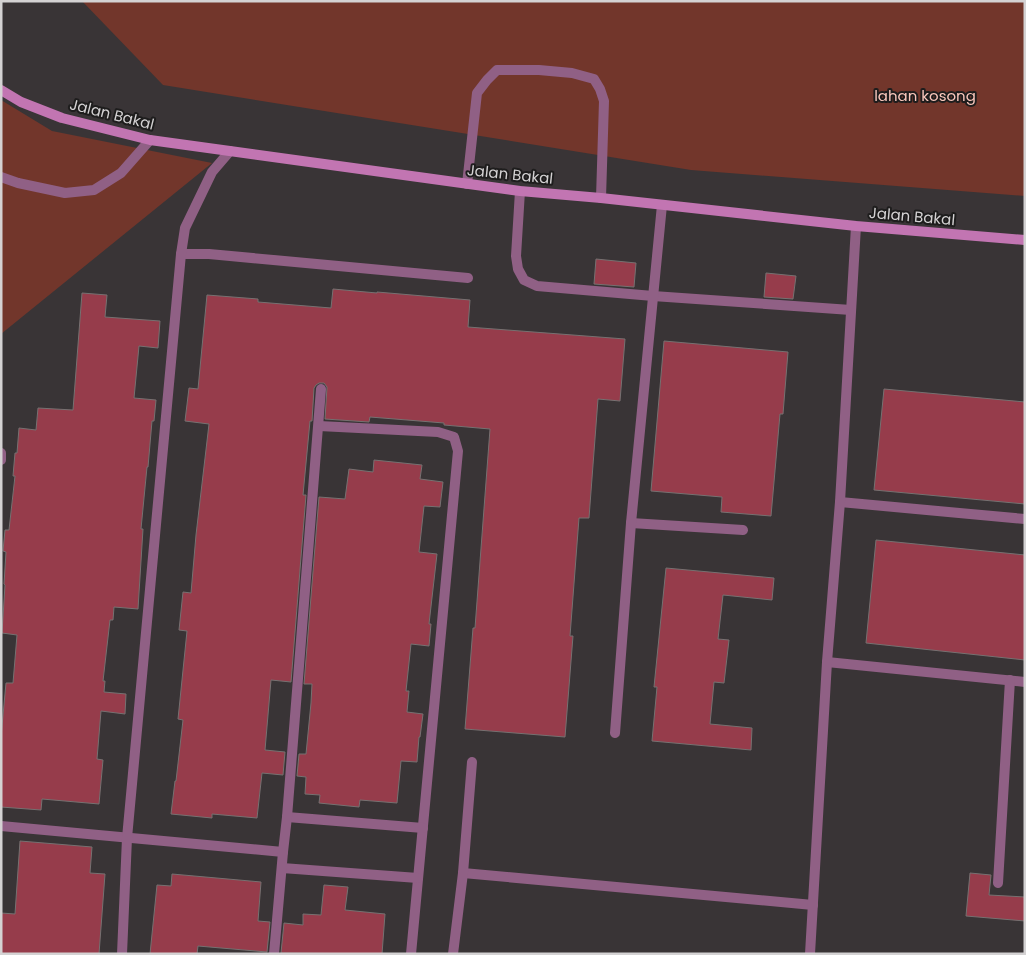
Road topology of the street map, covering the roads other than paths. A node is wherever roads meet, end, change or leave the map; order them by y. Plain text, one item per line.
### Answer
1 (1, 90) edge
2 (150, 140) junction
3 (230, 151) junction
4 (1, 177) edge
5 (468, 184) junction
6 (520, 191) junction
7 (601, 198) junction
8 (662, 205) junction
9 (856, 226) junction
10 (1025, 240) edge
11 (181, 254) junction
12 (468, 278) dead end
13 (653, 296) junction
14 (851, 310) junction
15 (321, 389) dead end
16 (319, 426) junction
17 (1, 453) edge
18 (1, 460) edge
19 (840, 502) junction
20 (1025, 519) edge
21 (631, 523) junction
22 (743, 530) dead end
23 (827, 662) junction
24 (1010, 680) junction
25 (1025, 682) edge
26 (615, 734) dead end
27 (472, 762) dead end
28 (287, 818) junction
29 (1, 826) edge
30 (423, 828) junction
31 (127, 838) junction
32 (283, 852) junction
33 (282, 868) junction
34 (463, 873) junction
35 (418, 878) junction
36 (998, 883) dead end
37 (813, 905) junction
38 (122, 954) edge
39 (274, 954) edge
40 (411, 954) edge
41 (453, 954) edge
42 (810, 954) edge

1 - 2 street, Jalan Bakal
2 - 3 street, Jalan Bakal
2 - 4 street
3 - 5 street, Jalan Bakal
3 - 11 street
5 - 6 street, Jalan Bakal
5 - 7 street
6 - 7 street, Jalan Bakal
6 - 13 street
7 - 8 street, Jalan Bakal
8 - 9 street, Jalan Bakal
8 - 13 street
9 - 10 street, Jalan Bakal
9 - 14 street
11 - 12 street
11 - 31 street
13 - 14 street
13 - 21 street
14 - 19 street
15 - 16 street
16 - 28 street
16 - 30 street
17 - 18 street
19 - 20 street
19 - 23 street
21 - 22 street
21 - 26 street
23 - 24 street
23 - 37 street
24 - 25 street
24 - 36 street
27 - 34 street
28 - 30 street
28 - 32 street
29 - 31 street
30 - 35 street
31 - 32 street
31 - 38 street
32 - 33 street
33 - 35 street
33 - 39 street
34 - 37 street
34 - 41 street
35 - 40 street
37 - 42 street

